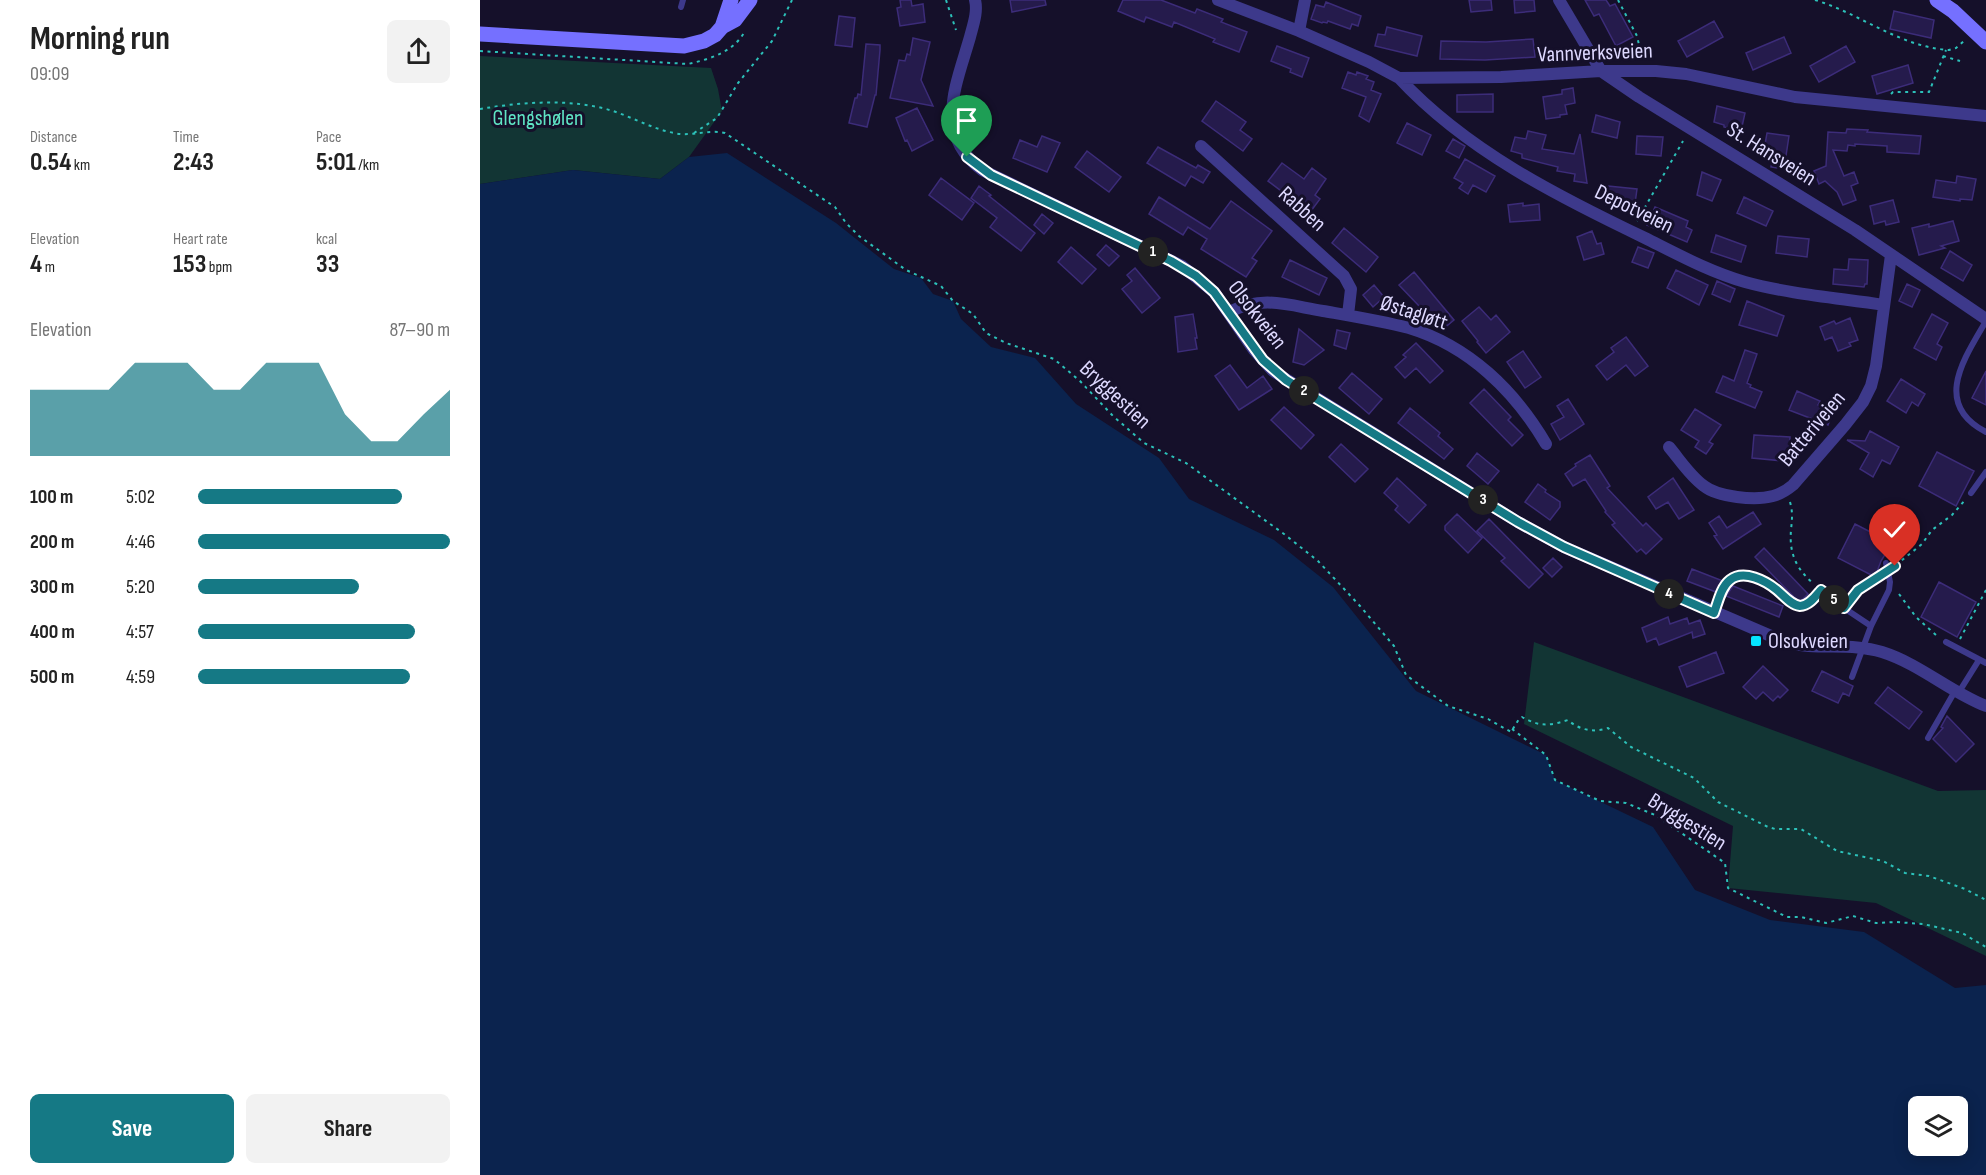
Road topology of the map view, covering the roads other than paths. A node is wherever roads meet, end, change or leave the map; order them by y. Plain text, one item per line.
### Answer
1 (731, 0) edge
2 (750, 0) edge
3 (975, 0) edge
4 (1218, 0) edge
5 (1305, 0) edge
6 (1559, 0) edge
7 (1937, 0) edge
8 (722, 27) junction
9 (1299, 31) junction
10 (480, 34) edge
11 (1986, 42) edge
12 (1600, 71) junction
13 (1399, 78) junction
14 (1986, 116) edge
15 (1201, 146) dead end
16 (1891, 255) junction
17 (1884, 305) junction
18 (1228, 312) junction
19 (1348, 315) junction
20 (1986, 320) edge
21 (1986, 432) edge
22 (1546, 444) dead end
23 (1669, 447) dead end
24 (1986, 472) edge
25 (1971, 493) road end
26 (1887, 566) road end
27 (1714, 613) junction
28 (1871, 626) junction
29 (1946, 642) road end
30 (1864, 648) junction
31 (1983, 661) edge
32 (1852, 677) dead end
33 (1957, 692) junction
34 (1986, 706) edge
35 (1928, 738) dead end

1 - 8 street
2 - 8 street
3 - 18 street, Olsokveien
4 - 9 street, Vannverksveien
5 - 9 street
6 - 12 street, St. Hansveien
7 - 11 street
8 - 10 street
9 - 13 street, Vannverksveien
12 - 13 street, Vannverksveien
12 - 14 street, Vannverksveien
12 - 16 street, St. Hansveien
13 - 17 street, Depotveien
15 - 19 street, Rabben
16 - 17 street, Batteriveien
16 - 20 street, St. Hansveien
17 - 23 street, Batteriveien
18 - 19 street, Østagløtt
18 - 27 street, Olsokveien
19 - 22 street, Østagløtt
20 - 21 lane
24 - 25 lane
26 - 28 lane
27 - 28 lane
27 - 30 street, Olsokveien
28 - 30 lane
29 - 31 lane
30 - 32 lane
30 - 33 street, Olsokveien
31 - 33 lane
33 - 34 street, Olsokveien
33 - 35 lane

